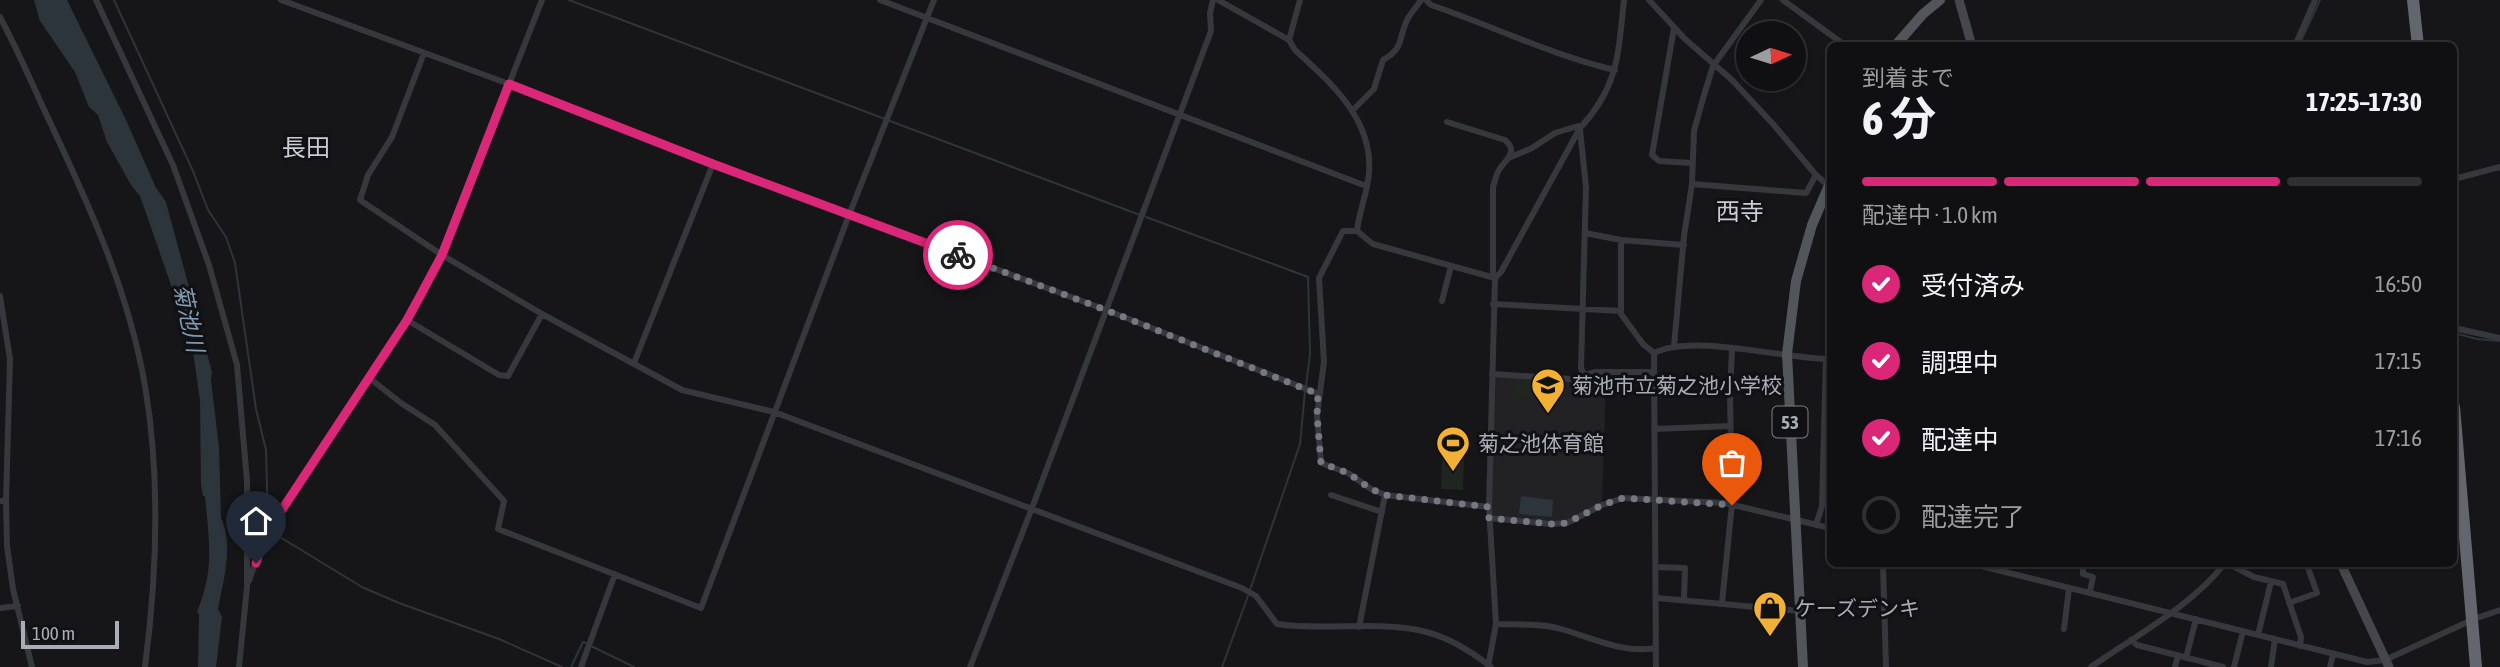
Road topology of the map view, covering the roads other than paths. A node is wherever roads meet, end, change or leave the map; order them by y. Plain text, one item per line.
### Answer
1 (96, 0) edge
2 (281, 0) edge
3 (542, 0) edge
4 (880, 0) edge
5 (934, 0) edge
6 (1215, 0) edge
7 (1300, 0) edge
8 (1424, 0) edge
9 (1624, 0) edge
10 (1649, 0) edge
11 (1761, 0) edge
12 (1783, 0) edge
13 (1940, 0) edge
14 (1959, 0) edge
15 (2315, 0) edge
16 (2413, 0) edge
17 (0, 17) edge
18 (927, 18) junction
19 (1674, 28) junction
20 (1289, 40) junction
21 (1841, 42) edge
22 (1898, 42) edge
23 (1971, 42) edge
24 (2297, 42) edge
25 (2418, 42) edge
26 (424, 53) junction
27 (1713, 66) junction
28 (1615, 70) junction
29 (509, 84) junction
30 (1353, 110) junction
31 (1180, 115) junction
32 (1447, 122) dead end
33 (1580, 128) junction
34 (1511, 157) junction
35 (1692, 163) junction
36 (713, 164) junction
37 (2500, 167) edge
38 (1816, 175) junction
39 (2457, 178) edge
40 (1692, 184) junction
41 (1827, 184) edge
42 (1366, 186) junction
43 (1827, 192) edge
44 (849, 215) junction
45 (1357, 231) junction
46 (1585, 233) junction
47 (1620, 240) junction
48 (1684, 245) junction
49 (442, 255) junction
50 (1451, 266) junction
51 (1495, 278) junction
52 (0, 296) edge
53 (1442, 301) dead end
54 (1493, 304) junction
55 (1106, 310) junction
56 (1583, 310) junction
57 (1621, 311) junction
58 (542, 314) junction
59 (407, 320) junction
60 (2457, 329) edge
61 (2500, 338) edge
62 (1674, 346) junction
63 (1732, 349) junction
64 (1654, 353) junction
65 (1787, 354) junction
66 (1827, 359) edge
67 (634, 363) junction
68 (1654, 372) junction
69 (1492, 374) junction
70 (1584, 375) junction
71 (368, 377) junction
72 (1827, 384) edge
73 (1318, 394) junction
74 (774, 412) junction
75 (1730, 426) junction
76 (1654, 429) junction
77 (2457, 439) edge
78 (1331, 495) dead end
79 (1385, 495) junction
80 (1655, 499) junction
81 (3, 501) edge
82 (1732, 505) junction
83 (1489, 507) junction
84 (1032, 508) junction
85 (1381, 512) junction
86 (1489, 518) junction
87 (1795, 520) junction
88 (1816, 525) junction
89 (1827, 527) edge
90 (1656, 567) junction
91 (1883, 567) edge
92 (1986, 567) edge
93 (2083, 567) edge
94 (2222, 567) edge
95 (2229, 567) edge
96 (2342, 567) edge
97 (2308, 568) dead end
98 (615, 574) junction
99 (2271, 582) junction
100 (247, 587) junction
101 (2069, 587) junction
102 (2090, 592) junction
103 (1657, 598) junction
104 (1684, 600) junction
105 (1722, 603) junction
106 (2289, 603) junction
107 (18, 606) junction
108 (0, 608) edge
109 (2500, 610) edge
110 (1800, 611) junction
111 (2170, 612) junction
112 (2196, 619) junction
113 (2474, 619) junction
114 (1496, 624) junction
115 (1359, 627) junction
116 (2064, 629) dead end
117 (2243, 631) junction
118 (2258, 635) junction
119 (2275, 639) junction
120 (2131, 640) junction
121 (2300, 646) junction
122 (1656, 649) junction
123 (2333, 655) junction
124 (2178, 656) junction
125 (2186, 658) junction
126 (2387, 663) edge
127 (1489, 666) edge
128 (32, 667) edge
129 (145, 667) edge
130 (239, 667) edge
131 (582, 667) edge
132 (970, 667) edge
133 (1656, 667) edge
134 (1803, 667) edge
135 (1886, 667) edge
136 (2091, 667) edge
137 (2175, 667) edge
138 (2222, 667) edge
139 (2234, 667) edge
140 (2271, 667) edge
141 (2330, 667) edge
142 (2476, 667) edge

1 - 100 street
2 - 26 street
3 - 29 street
4 - 18 street
5 - 18 street
6 - 20 street
6 - 31 street
7 - 20 street
8 - 28 street
8 - 30 street
9 - 28 street
10 - 19 street
11 - 27 street
12 - 21 street
13 - 22 main road
14 - 23 street
15 - 24 street
16 - 25 highway
17 - 129 street
18 - 31 street
18 - 44 street
19 - 27 street
19 - 35 street
20 - 30 street
26 - 29 street
26 - 49 street
27 - 35 street
27 - 38 street
28 - 33 street
29 - 36 street
29 - 49 street
30 - 42 street
31 - 42 street
31 - 55 street
32 - 34 street
33 - 34 street
33 - 46 street
33 - 51 street
34 - 51 street
35 - 40 street
36 - 44 street
36 - 67 street
37 - 39 street
38 - 40 street
38 - 41 street
40 - 48 street
42 - 45 street
43 - 65 main road, 53
44 - 55 street
44 - 74 street
45 - 50 street
45 - 73 street
46 - 47 street
46 - 56 street
47 - 48 street
47 - 57 street
48 - 62 street
49 - 58 street
49 - 59 street
50 - 51 street
50 - 53 street
51 - 54 street
52 - 81 street
54 - 56 street
54 - 69 street
55 - 73 street
55 - 84 street
56 - 57 street
56 - 70 street
57 - 64 street
58 - 59 street
58 - 67 street
59 - 71 street
60 - 61 street
62 - 63 street
62 - 64 street
63 - 65 street
63 - 75 street
64 - 68 street
65 - 66 street
65 - 87 main road, 53
67 - 74 street
68 - 70 street
68 - 76 street
69 - 70 street
69 - 83 street
71 - 98 street
71 - 100 street
72 - 88 street
73 - 79 street
74 - 84 street
74 - 98 street
75 - 76 street
75 - 82 street
76 - 80 street
77 - 113 highway
78 - 85 street
79 - 83 street
79 - 85 street
80 - 82 street
80 - 86 street
80 - 90 street
81 - 107 street
82 - 87 street
82 - 105 street
83 - 86 street
84 - 115 street
84 - 132 street
85 - 115 street
86 - 114 street
87 - 88 street
87 - 110 main road, 53
88 - 89 street
90 - 103 street
90 - 104 street
91 - 135 street
92 - 101 street
93 - 102 street
94 - 111 street
95 - 99 street
96 - 126 street
97 - 106 street
98 - 131 street
99 - 106 street
99 - 118 street
100 - 130 street
101 - 102 street
101 - 116 street
102 - 111 street
103 - 104 street
103 - 122 street
104 - 105 street
105 - 110 street
106 - 121 street
107 - 108 street
107 - 128 street
109 - 113 street
110 - 134 main road, 53
111 - 112 street
111 - 120 street
112 - 117 street
112 - 125 street
113 - 126 street
113 - 142 highway
114 - 122 street
114 - 127 street
115 - 127 street
117 - 118 street
117 - 139 street
118 - 119 street
119 - 121 street
119 - 140 street
120 - 124 street
120 - 136 street
121 - 123 street
122 - 133 street
123 - 126 street
123 - 141 street
124 - 125 street
124 - 137 street
125 - 138 street

